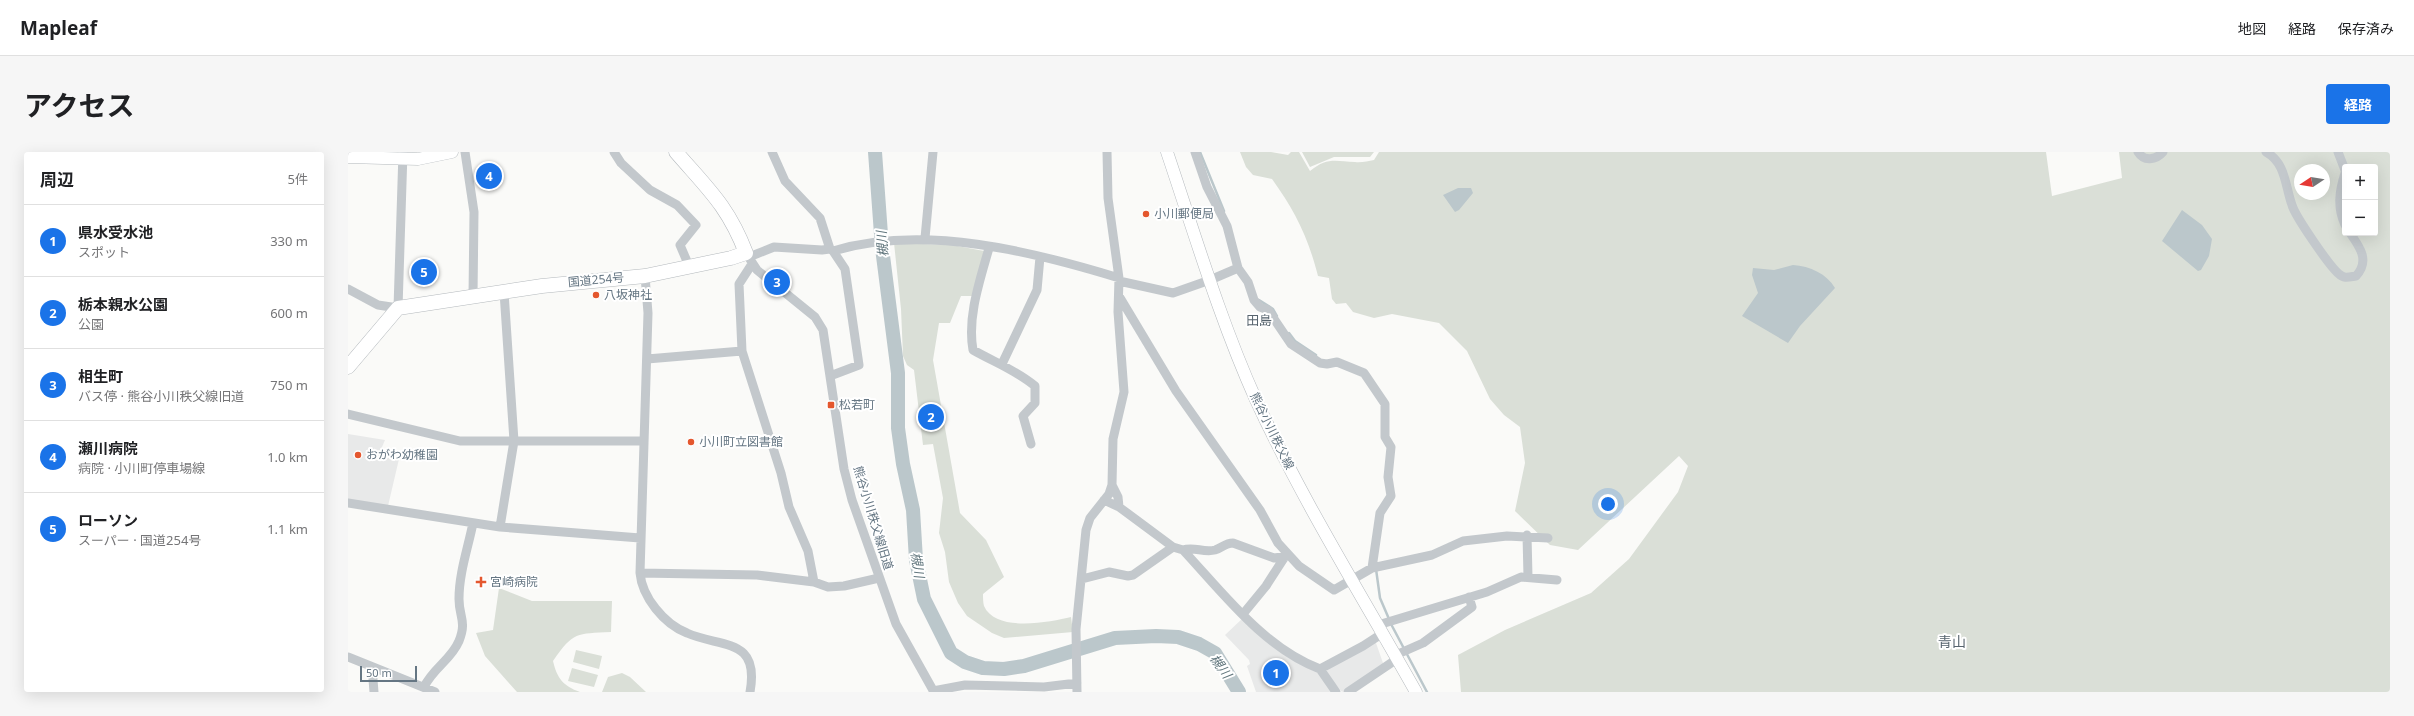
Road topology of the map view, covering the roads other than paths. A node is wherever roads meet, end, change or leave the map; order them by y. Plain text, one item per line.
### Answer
1 (452, 152) edge
2 (465, 152) edge
3 (614, 152) edge
4 (676, 152) edge
5 (772, 152) edge
6 (933, 152) edge
7 (1107, 152) edge
8 (1167, 152) edge
9 (1195, 152) edge
10 (2138, 152) edge
11 (2163, 152) edge
12 (2266, 152) edge
13 (2338, 152) edge
14 (404, 155) edge
15 (348, 157) edge
16 (2344, 164) edge
17 (2342, 188) edge
18 (2342, 219) edge
19 (2352, 236) edge
20 (925, 238) junction
21 (989, 248) junction
22 (832, 250) junction
23 (1040, 257) junction
24 (749, 258) junction
25 (689, 266) junction
26 (1238, 268) junction
27 (645, 276) junction
28 (1119, 280) junction
29 (1210, 280) junction
30 (348, 289) edge
31 (504, 292) junction
32 (473, 296) junction
33 (1119, 296) junction
34 (398, 308) junction
35 (742, 351) junction
36 (647, 359) junction
37 (1002, 364) junction
38 (348, 367) edge
39 (830, 376) junction
40 (348, 414) edge
41 (514, 441) junction
42 (644, 441) junction
43 (1031, 444) dead end
44 (1112, 485) junction
45 (1104, 500) junction
46 (348, 503) edge
47 (1119, 507) junction
48 (472, 523) junction
49 (500, 527) junction
50 (1527, 535) junction
51 (640, 538) junction
52 (1548, 538) dead end
53 (1173, 547) junction
54 (1183, 550) junction
55 (1286, 557) junction
56 (1372, 568) junction
57 (640, 573) junction
58 (1528, 577) junction
59 (879, 578) junction
60 (1082, 579) junction
61 (1352, 579) junction
62 (1557, 580) dead end
63 (814, 582) junction
64 (1469, 597) junction
65 (1243, 614) junction
66 (1381, 629) junction
67 (348, 656) edge
68 (1398, 656) junction
69 (372, 667) junction
70 (1320, 669) junction
71 (1044, 687) junction
72 (1077, 687) edge
73 (424, 688) junction
74 (374, 692) edge
75 (435, 692) edge
76 (750, 692) edge
77 (933, 692) edge
78 (1055, 692) edge
79 (1336, 692) edge
80 (1348, 692) edge
81 (1416, 692) edge

1 - 14 main road
2 - 32 street
3 - 25 street
4 - 24 highway
5 - 22 street
6 - 20 street
7 - 28 street
8 - 29 main road, 熊谷小川秩父線
9 - 26 street
10 - 11 street
12 - 19 street
13 - 16 street
14 - 15 main road
14 - 34 street
17 - 18 street
20 - 21 street
20 - 22 street
21 - 23 street
21 - 37 street
22 - 24 street
22 - 39 street
23 - 28 street
23 - 37 street
24 - 25 highway, 国道254号
24 - 35 street
24 - 39 street, 熊谷小川秩父線旧道
25 - 27 highway, 国道254号
26 - 29 street
26 - 56 street
27 - 31 highway, 国道254号
27 - 36 street
28 - 29 street
28 - 33 street
29 - 61 main road, 熊谷小川秩父線
30 - 34 street
31 - 32 highway, 国道254号
31 - 41 street
32 - 34 highway, 国道254号
33 - 44 street
33 - 55 street
34 - 38 highway
35 - 36 street
35 - 63 street
36 - 42 street
37 - 43 street
39 - 59 street, 熊谷小川秩父線旧道
40 - 41 street
41 - 42 street
41 - 49 street
42 - 51 street
44 - 45 street
44 - 47 street
45 - 47 street
45 - 60 street
46 - 48 street
47 - 53 street
48 - 49 street
48 - 73 street
49 - 51 street
50 - 52 street
50 - 56 street
50 - 58 street
51 - 57 street
53 - 54 street
53 - 60 street
54 - 55 street
54 - 65 street
55 - 61 street
55 - 65 street
56 - 61 street
57 - 63 street
57 - 76 street
58 - 62 street
58 - 64 street
59 - 63 street
59 - 77 street, 熊谷小川秩父線旧道
60 - 72 street
61 - 66 main road, 熊谷小川秩父線
64 - 66 street
64 - 68 street
65 - 70 street
66 - 68 main road, 熊谷小川秩父線
66 - 70 street
67 - 69 street
68 - 80 street
68 - 81 main road, 熊谷小川秩父線
69 - 73 street
69 - 74 street
70 - 79 street
71 - 72 street
71 - 77 street
71 - 78 street
73 - 75 street

